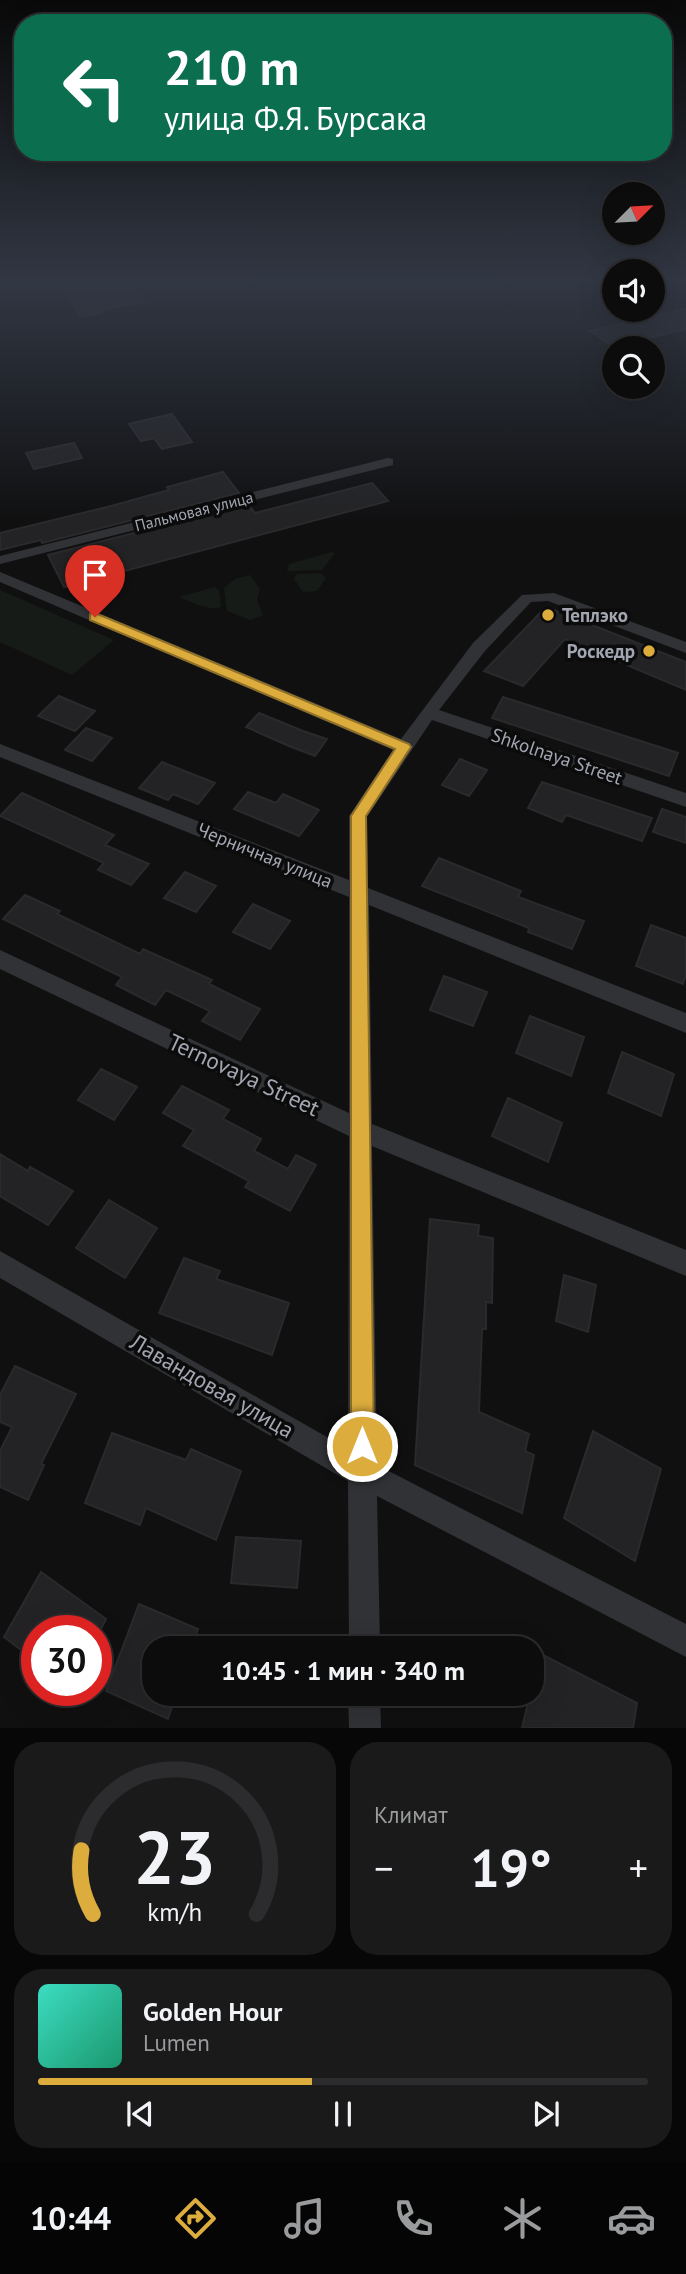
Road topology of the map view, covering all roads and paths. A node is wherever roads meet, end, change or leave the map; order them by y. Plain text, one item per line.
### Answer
1 (388, 462) dead end
2 (0, 560) edge
3 (0, 577) edge
4 (686, 648) edge
5 (428, 712) junction
6 (404, 747) junction
7 (0, 750) edge
8 (686, 800) edge
9 (358, 892) junction
10 (0, 960) edge
11 (686, 1023) edge
12 (360, 1130) junction
13 (686, 1263) edge
14 (0, 1264) edge
15 (363, 1473) junction
16 (364, 1636) edge
17 (686, 1641) edge
18 (364, 1706) edge
19 (365, 1728) edge

1 - 2 street, Пальмовая улица
3 - 6 street
4 - 5 street
5 - 6 street
5 - 8 street, Shkolnaya Street
6 - 9 street
7 - 9 street, Черничная улица
9 - 11 street, Черничная улица
9 - 12 street
10 - 12 street, Ternovaya Street
12 - 13 street, Ternovaya Street
12 - 15 street
14 - 15 street, Лавандовая улица
15 - 16 street
15 - 17 street, Лавандовая улица
18 - 19 street

